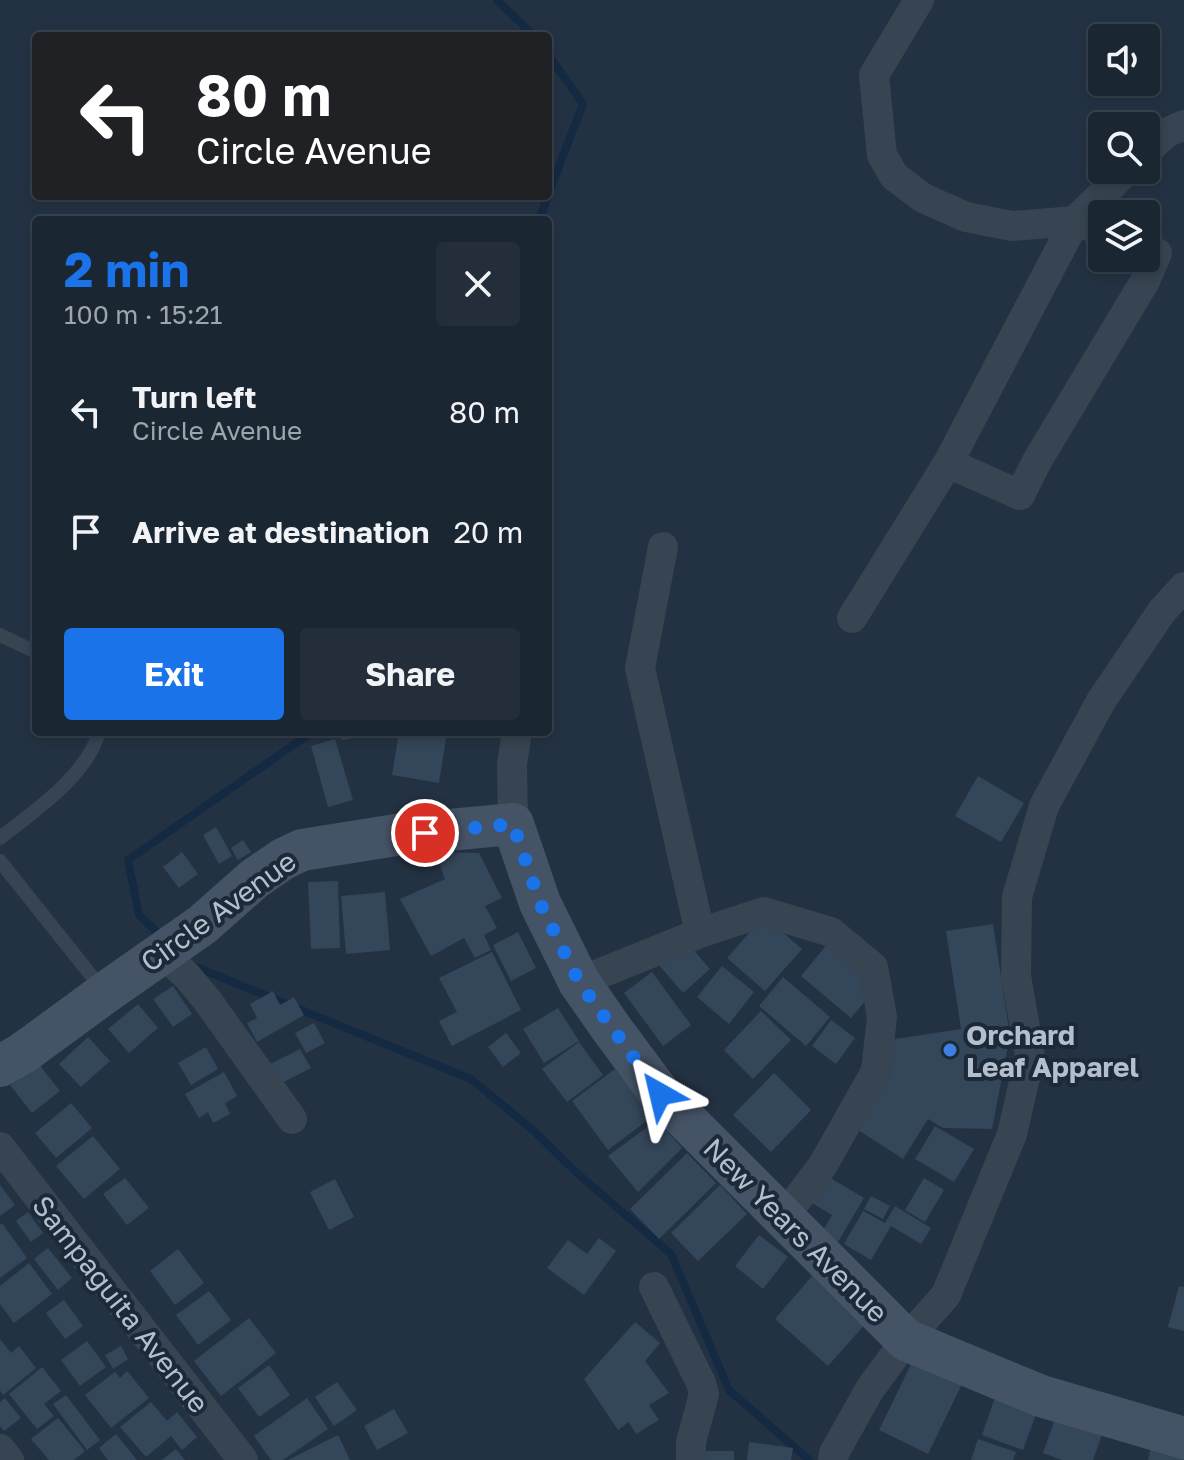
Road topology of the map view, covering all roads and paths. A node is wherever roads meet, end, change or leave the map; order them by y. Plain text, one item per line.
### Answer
1 (919, 0) edge
2 (1184, 125) edge
3 (1160, 139) edge
4 (1088, 226) edge
5 (1149, 272) edge
6 (948, 463) junction
7 (663, 547) dead end
8 (1184, 587) edge
9 (852, 618) dead end
10 (0, 635) edge
11 (32, 650) edge
12 (98, 736) edge
13 (516, 736) edge
14 (513, 824) junction
15 (0, 838) edge
16 (0, 861) edge
17 (700, 933) junction
18 (178, 942) junction
19 (579, 982) junction
20 (105, 993) junction
21 (0, 1066) edge
22 (292, 1119) dead end
23 (0, 1147) edge
24 (783, 1218) junction
25 (654, 1287) dead end
26 (906, 1340) junction
27 (1184, 1438) edge
28 (0, 1449) edge
29 (833, 1457) edge
30 (9, 1460) edge
31 (243, 1460) edge
32 (691, 1460) edge

1 - 4 street
2 - 3 street
4 - 6 street
5 - 6 street
6 - 9 street
7 - 17 street
8 - 26 street
10 - 11 lane
12 - 15 lane
13 - 14 street, New Years Avenue
14 - 18 street, Circle Avenue
14 - 19 street, New Years Avenue
16 - 20 lane
17 - 19 street
17 - 24 street
18 - 20 street, Circle Avenue
18 - 22 street
19 - 24 street, New Years Avenue
20 - 21 street, Circle Avenue
23 - 31 street, Sampaguita Avenue
24 - 26 street, New Years Avenue
25 - 32 street
26 - 27 street, New Years Avenue
26 - 29 street
28 - 30 street

